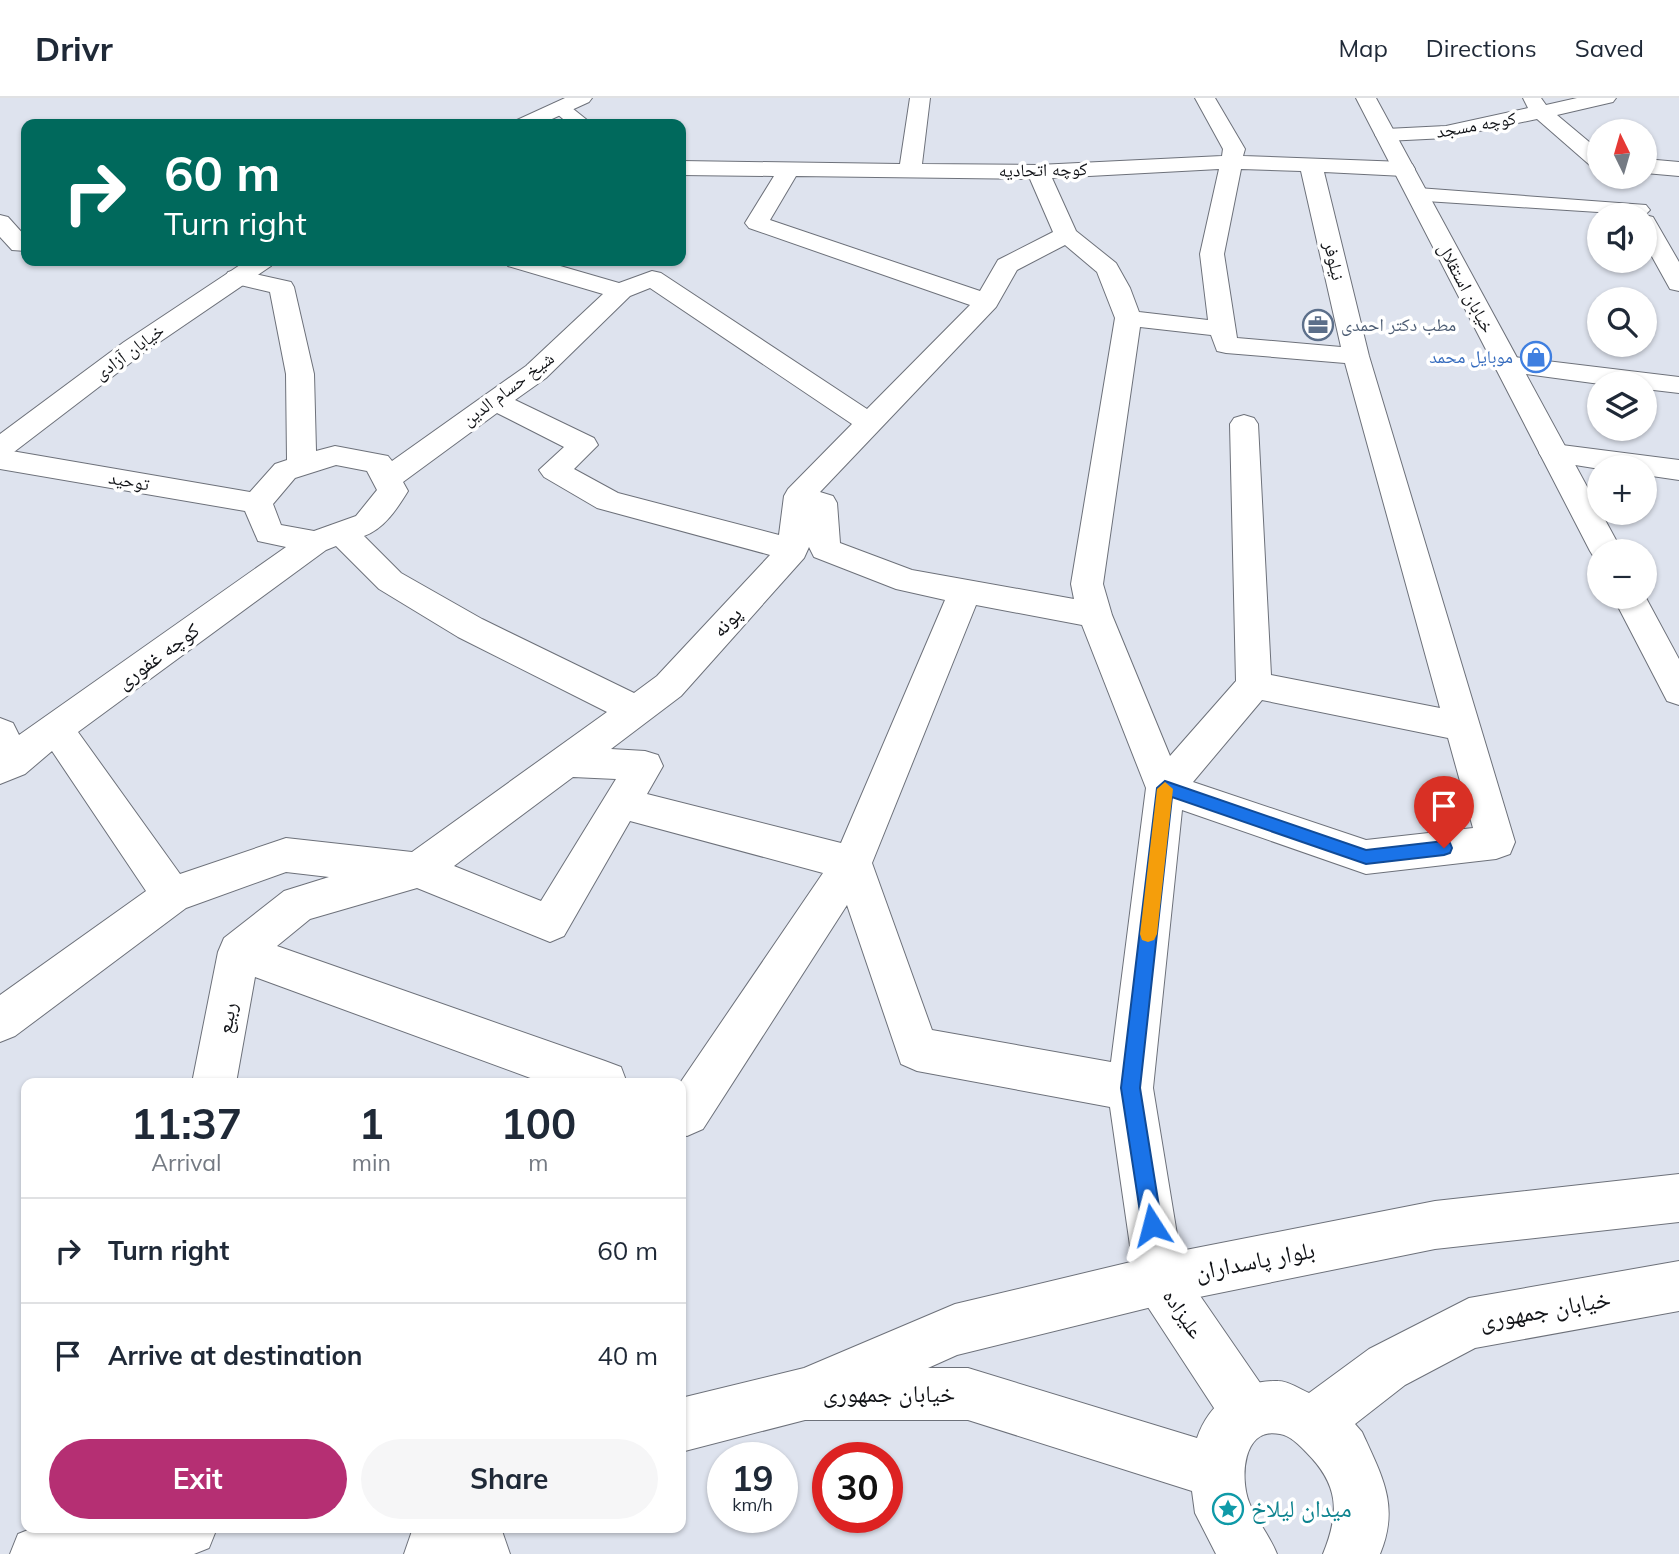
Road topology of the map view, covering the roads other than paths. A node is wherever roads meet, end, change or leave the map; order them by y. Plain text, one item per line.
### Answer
1 (582, 98) edge
2 (920, 98) edge
3 (1198, 98) edge
4 (1205, 98) edge
5 (1366, 98) edge
6 (1606, 98) edge
7 (1536, 106) edge
8 (560, 108) junction
9 (535, 119) edge
10 (575, 119) edge
11 (1386, 135) junction
12 (1587, 151) edge
13 (1231, 162) junction
14 (1311, 165) junction
15 (1657, 167) edge
16 (686, 168) edge
17 (910, 169) junction
18 (1404, 169) junction
19 (1679, 169) edge
20 (788, 170) junction
21 (1038, 172) junction
22 (1418, 195) junction
23 (1587, 214) edge
24 (0, 222) edge
25 (1657, 228) edge
26 (1066, 235) junction
27 (1679, 241) edge
28 (1657, 243) edge
29 (15, 247) edge
30 (254, 266) edge
31 (534, 266) edge
32 (237, 277) junction
33 (1679, 284) edge
34 (621, 291) junction
35 (987, 302) junction
36 (1128, 318) junction
37 (1222, 329) junction
38 (1356, 356) junction
39 (1506, 364) junction
40 (1679, 385) edge
41 (494, 401) junction
42 (869, 423) junction
43 (1244, 424) dead end
44 (0, 448) edge
45 (1554, 453) junction
46 (0, 459) edge
47 (302, 466) junction
48 (1679, 470) edge
49 (387, 479) junction
50 (799, 496) junction
51 (257, 503) junction
52 (328, 538) junction
53 (1600, 539) edge
54 (793, 550) junction
55 (965, 591) junction
56 (1637, 609) edge
57 (1095, 615) junction
58 (1671, 660) edge
59 (1255, 685) junction
60 (1679, 691) edge
61 (636, 710) junction
62 (1460, 726) junction
63 (57, 730) junction
64 (4, 755) edge
65 (566, 761) junction
66 (1165, 788) junction
67 (621, 803) junction
68 (852, 863) junction
69 (418, 870) junction
70 (172, 895) junction
71 (239, 952) junction
72 (0, 1021) edge
73 (215, 1078) edge
74 (591, 1078) edge
75 (1130, 1088) junction
76 (686, 1113) edge
77 (1679, 1198) edge
78 (1160, 1280) junction
79 (1679, 1286) edge
80 (805, 1394) junction
81 (1248, 1412) junction
82 (1314, 1422) junction
83 (686, 1424) edge
84 (1216, 1471) junction
85 (1361, 1492) junction
86 (129, 1533) edge
87 (439, 1533) edge
88 (475, 1533) edge
89 (38, 1554) edge
90 (432, 1554) edge
91 (482, 1554) edge
92 (1249, 1554) edge
93 (1351, 1554) edge
94 (1377, 1554) edge

1 - 8 street
2 - 17 street
3 - 4 street
4 - 13 street
5 - 11 street, خیابان استقلال
6 - 7 street, کوچه مسجد
7 - 11 street, کوچه مسجد
7 - 12 street
8 - 9 street
8 - 10 street
11 - 18 street, خیابان استقلال
13 - 14 street, کوچه اتحادیه
13 - 21 street, کوچه اتحادیه
13 - 37 street
14 - 18 street, کوچه اتحادیه
14 - 38 street, نیلوفر
15 - 19 street
16 - 20 street, کوچه اتحادیه
17 - 20 street, کوچه اتحادیه
17 - 21 street, کوچه اتحادیه
18 - 22 street, خیابان استقلال
20 - 35 street
21 - 26 street
22 - 23 street
22 - 39 street, خیابان استقلال
24 - 29 street
25 - 27 street
26 - 35 street
26 - 36 street
28 - 33 street
30 - 32 street, خیابان آزادی
31 - 34 street
32 - 44 street, خیابان آزادی
32 - 47 street
34 - 41 street, شیخ حسام الدین
34 - 42 street
35 - 42 street
36 - 37 street
36 - 57 street
37 - 38 street
38 - 62 street, نیلوفر
39 - 40 street
39 - 45 street, خیابان استقلال
41 - 49 street, شیخ حسام الدین
41 - 54 street
42 - 50 street
43 - 59 street
45 - 48 street
45 - 53 street, خیابان استقلال
46 - 51 street, توحید
47 - 49 street
47 - 51 street
49 - 52 street, کوچه غفوری
50 - 54 street
50 - 55 street
51 - 52 street
52 - 61 street
52 - 63 street, کوچه غفوری
54 - 61 street, پونه
55 - 57 street
55 - 68 street
56 - 58 street
57 - 66 street
58 - 60 street
59 - 62 street
59 - 66 street
61 - 65 street, پونه
62 - 66 street, نیلوفر
63 - 64 street, کوچه غفوری
63 - 70 street
65 - 67 street
65 - 69 street, پونه
66 - 75 street, علیزاده
67 - 68 street
67 - 69 street
68 - 75 street
68 - 76 street
69 - 70 street
69 - 71 street, پونه
70 - 72 street
71 - 73 street, ربیع
71 - 74 street
75 - 78 street, علیزاده
77 - 78 street, بلوار پاسداران
78 - 80 street, بلوار پاسداران
78 - 81 street, علیزاده
79 - 82 street, خیابان جمهوری
80 - 83 street, خیابان جمهوری
80 - 84 street, خیابان جمهوری
81 - 82 street
81 - 84 street
82 - 85 street
84 - 92 street
85 - 93 street
85 - 94 street
86 - 89 street
87 - 90 street
88 - 91 street

